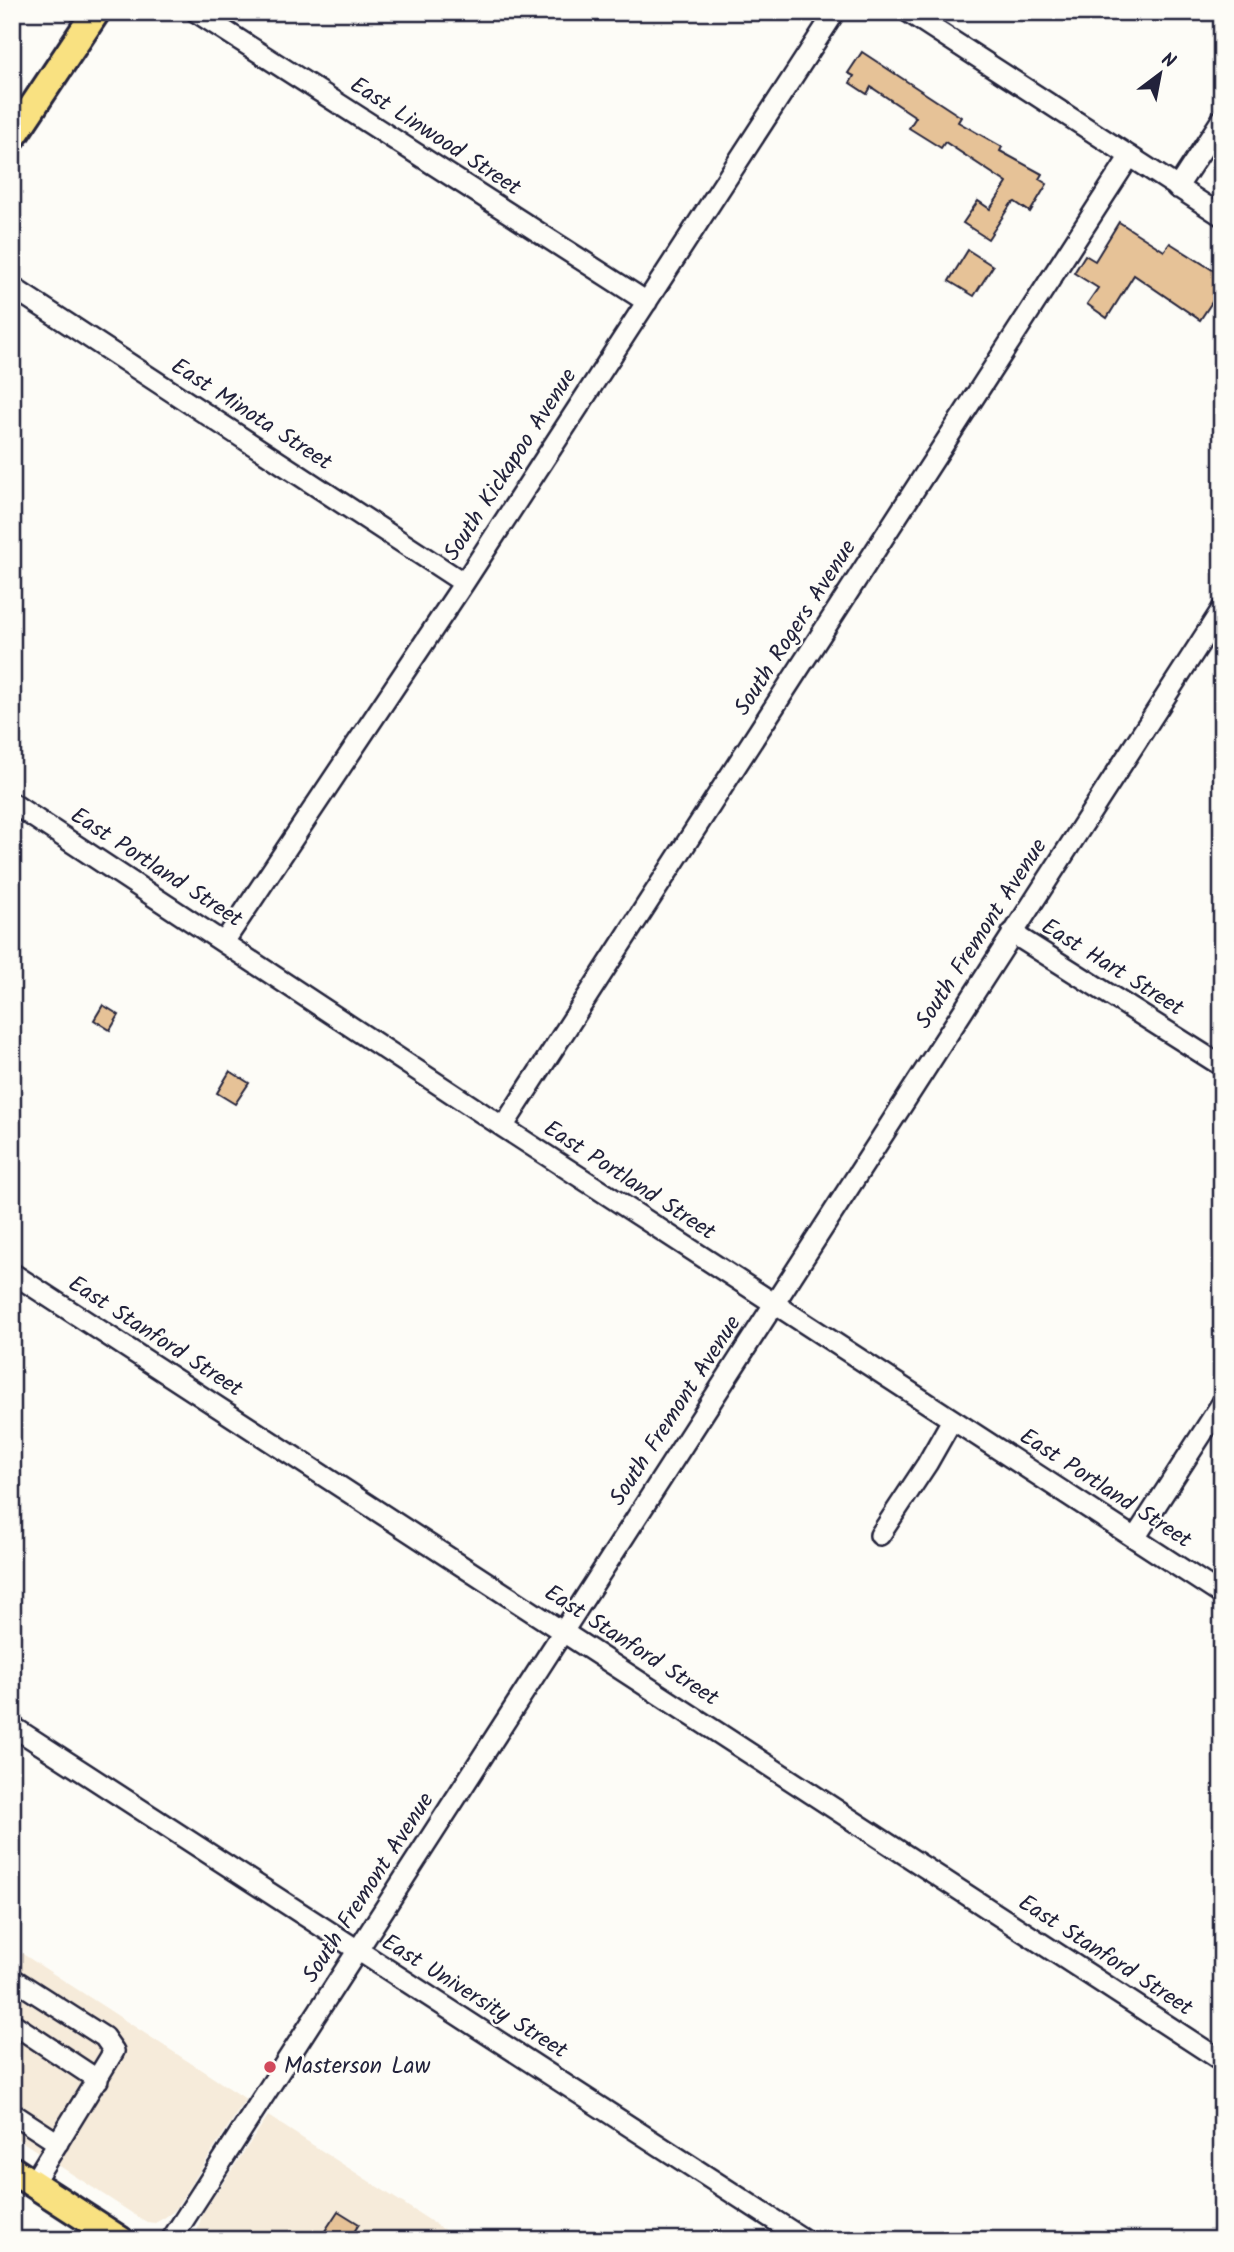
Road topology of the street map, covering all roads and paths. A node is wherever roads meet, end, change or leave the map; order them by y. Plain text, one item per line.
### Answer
1 (96, 12) edge
2 (196, 12) edge
3 (835, 12) edge
4 (908, 12) edge
5 (1222, 119) edge
6 (12, 138) edge
7 (1130, 156) junction
8 (1177, 188) junction
9 (1222, 216) edge
10 (12, 287) edge
11 (647, 302) junction
12 (464, 583) junction
13 (1222, 609) edge
14 (12, 803) edge
15 (1012, 933) junction
16 (225, 942) junction
17 (1222, 1066) edge
18 (503, 1127) junction
19 (12, 1273) edge
20 (774, 1304) junction
21 (1222, 1403) edge
22 (952, 1420) junction
23 (880, 1535) dead end
24 (1135, 1538) junction
25 (1222, 1595) edge
26 (564, 1632) junction
27 (12, 1726) edge
28 (358, 1952) junction
29 (12, 1978) edge
30 (12, 2023) edge
31 (1222, 2061) edge
32 (97, 2080) junction
33 (12, 2113) edge
34 (58, 2143) junction
35 (23, 2177) edge
36 (120, 2240) edge
37 (171, 2240) edge
38 (805, 2240) edge

1 - 6 main road
2 - 11 street, East Linwood Street
3 - 11 street, South Kickapoo Avenue
4 - 7 street
5 - 8 street
7 - 8 street
7 - 18 street, South Rogers Avenue
8 - 9 street
10 - 12 street, East Minota Street
11 - 12 street, South Kickapoo Avenue
12 - 16 street, South Kickapoo Avenue
13 - 15 street, South Fremont Avenue
14 - 16 street, East Portland Street
15 - 17 street, East Hart Street
15 - 20 street, South Fremont Avenue
16 - 18 street, East Portland Street
18 - 20 street, East Portland Street
19 - 26 street, East Stanford Street
20 - 22 street, East Portland Street
20 - 26 street, South Fremont Avenue
21 - 24 street
22 - 23 street
22 - 24 street, East Portland Street
24 - 25 street, East Portland Street
26 - 28 street, South Fremont Avenue
26 - 31 street, East Stanford Street
27 - 28 street, East University Street
28 - 37 street, South Fremont Avenue
28 - 38 street, East University Street
29 - 32 street
30 - 32 street
32 - 34 street
33 - 34 street
34 - 35 street
35 - 36 main road

